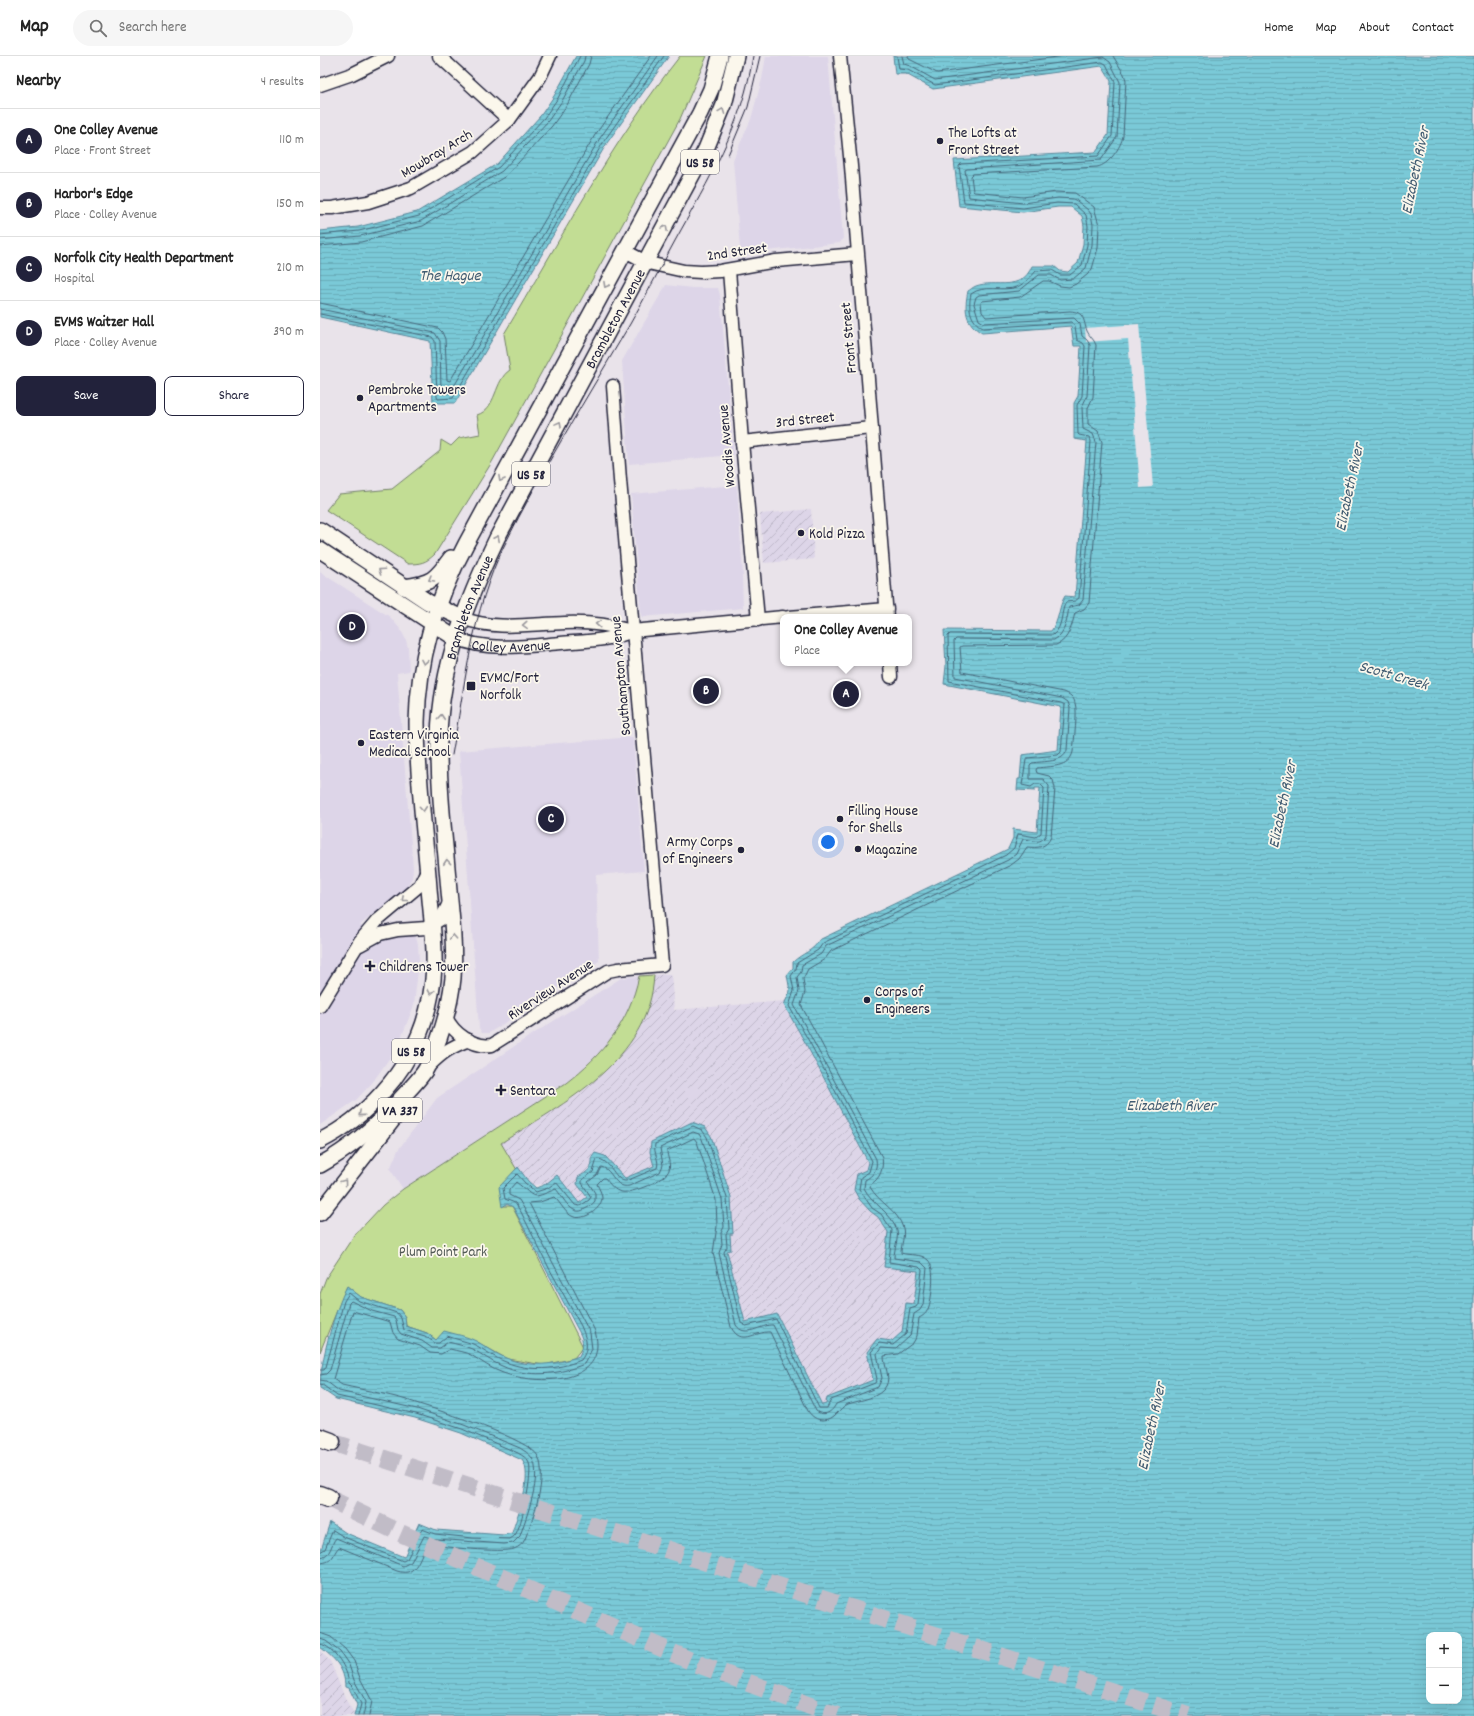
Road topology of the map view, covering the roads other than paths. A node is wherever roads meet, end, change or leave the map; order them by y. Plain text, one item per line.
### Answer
1 (388, 56) edge
2 (439, 56) edge
3 (550, 56) edge
4 (720, 56) edge
5 (736, 56) edge
6 (840, 56) edge
7 (320, 85) edge
8 (509, 120) junction
9 (320, 208) edge
10 (625, 251) junction
11 (857, 254) junction
12 (646, 262) junction
13 (729, 270) junction
14 (613, 386) dead end
15 (872, 428) junction
16 (742, 442) junction
17 (480, 516) junction
18 (320, 530) edge
19 (320, 550) edge
20 (404, 586) junction
21 (437, 607) junction
22 (887, 613) edge
23 (862, 614) edge
24 (462, 618) junction
25 (780, 618) edge
26 (758, 620) junction
27 (432, 624) junction
28 (632, 631) junction
29 (455, 638) junction
30 (890, 666) edge
31 (891, 677) dead end
32 (428, 869) junction
33 (450, 901) junction
34 (432, 925) junction
35 (355, 948) junction
36 (657, 965) joint
37 (320, 1006) edge
38 (446, 1017) junction
39 (468, 1040) junction
40 (426, 1069) junction
41 (320, 1141) edge
42 (320, 1165) edge
43 (320, 1213) edge

1 - 7 street
2 - 8 street
3 - 8 street, Mowbray Arch
4 - 10 main road, Brambleton Avenue / US 58
12 -> 5 main road, Brambleton Avenue / US 58
6 - 11 street, Front Street
8 - 9 street, Mowbray Arch
10 - 12 street, 2nd Street
10 -> 17 main road, Brambleton Avenue / US 58
11 - 13 street, 2nd Street
11 - 15 street, Front Street
12 - 13 street, 2nd Street
24 -> 12 main road, Brambleton Avenue / US 58
13 - 16 street, Woodis Avenue
14 - 28 street, Southampton Avenue
15 - 16 street, 3rd Street
15 - 22 street, Front Street
16 - 26 street, Woodis Avenue
17 -> 20 main road
17 - 21 main road, Brambleton Avenue / US 58
20 -> 18 main road, Colley Avenue
19 - 27 main road, Colley Avenue
20 - 21 main road, Colley Avenue
21 - 24 main road, Colley Avenue
21 - 27 main road, Brambleton Avenue / US 58
22 - 23 street
28 -> 24 street, Colley Avenue
24 - 29 main road, Brambleton Avenue / US 58
25 - 26 street, Colley Avenue
26 - 28 street, Colley Avenue
27 - 29 main road, Colley Avenue
27 -> 32 main road, Brambleton Avenue / US 58
28 - 29 street, Colley Avenue
28 - 36 street, Southampton Avenue
33 -> 29 main road, Brambleton Avenue / US 58
30 - 31 street
32 - 34 main road, Brambleton Avenue / US 58
32 -> 35 street
33 - 34 street
38 -> 33 main road, Brambleton Avenue / US 58
34 - 35 street
34 -> 41 main road, Brambleton Avenue / US 58
35 - 37 street
36 - 39 street, Riverview Avenue
38 - 39 street, Riverview Avenue
38 - 40 main road, Brambleton Avenue / US 58
39 - 40 street
40 - 42 main road, Brambleton Avenue / US 58
43 -> 40 main road, VA 337

